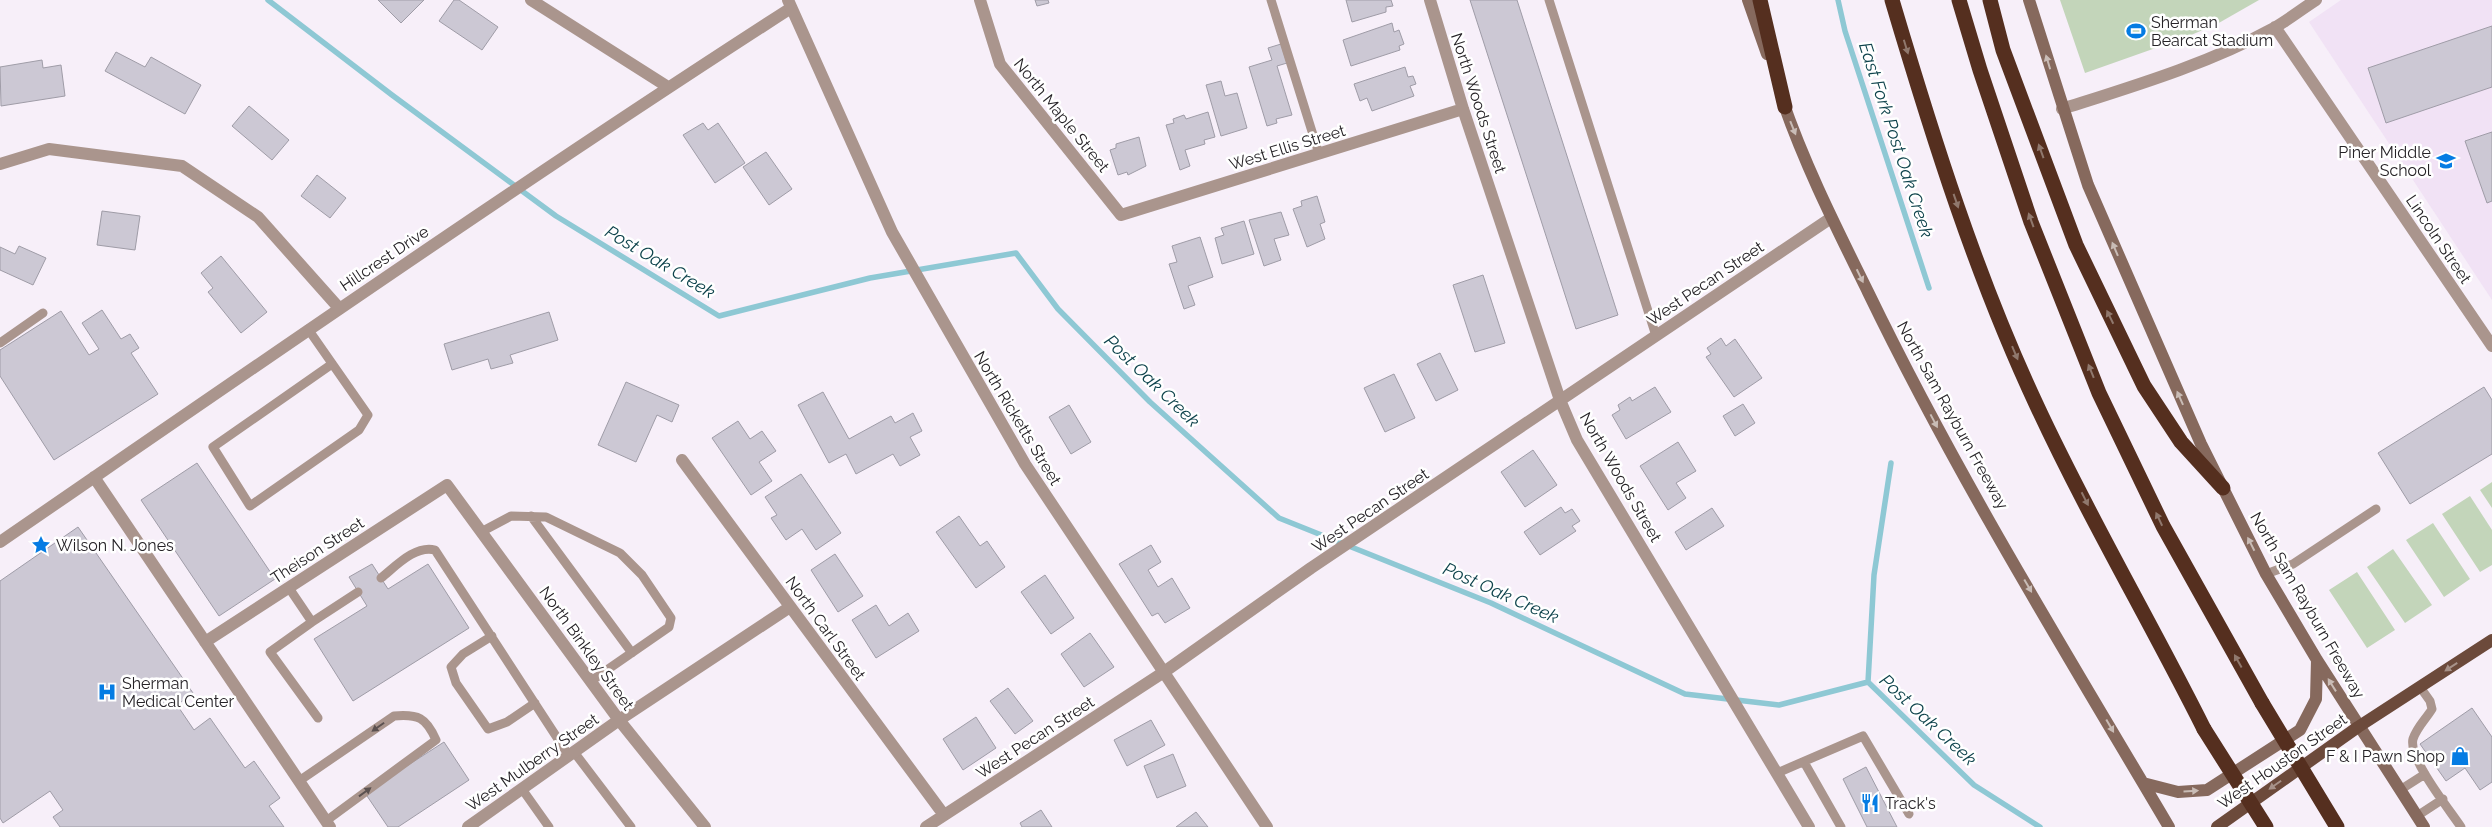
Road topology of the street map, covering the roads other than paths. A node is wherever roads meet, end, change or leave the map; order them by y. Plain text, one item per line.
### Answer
1 (531, 0) edge
2 (980, 0) edge
3 (1271, 0) edge
4 (1430, 0) edge
5 (1549, 0) edge
6 (1892, 0) edge
7 (1959, 0) edge
8 (1990, 0) edge
9 (2029, 0) edge
10 (2316, 0) edge
11 (1756, 2) edge
12 (789, 4) edge
13 (2275, 27) junction
14 (668, 88) junction
15 (1785, 106) joint
16 (2062, 108) junction
17 (1463, 109) junction
18 (1319, 154) junction
19 (0, 164) edge
20 (1121, 216) joint
21 (1831, 218) junction
22 (340, 308) junction
23 (43, 313) dead end
24 (308, 329) junction
25 (1656, 336) junction
26 (0, 342) edge
27 (2492, 346) edge
28 (332, 364) junction
29 (1560, 400) junction
30 (682, 460) dead end
31 (94, 477) junction
32 (446, 485) joint
33 (2223, 488) junction
34 (2376, 509) dead end
35 (531, 516) junction
36 (481, 532) junction
37 (0, 542) edge
38 (2266, 574) junction
39 (381, 578) dead end
40 (289, 588) junction
41 (358, 592) dead end
42 (790, 607) junction
43 (312, 622) junction
44 (492, 636) junction
45 (2492, 640) edge
46 (204, 642) junction
47 (632, 653) junction
48 (2317, 660) junction
49 (1164, 672) junction
50 (591, 681) junction
51 (2420, 686) junction
52 (535, 703) junction
53 (318, 718) dead end
54 (620, 720) junction
55 (2358, 727) junction
56 (572, 754) junction
57 (1804, 762) junction
58 (1777, 773) junction
59 (2425, 774) junction
60 (299, 781) junction
61 (2143, 783) junction
62 (522, 789) junction
63 (2400, 790) junction
64 (2443, 800) junction
65 (1909, 814) dead end
66 (944, 815) junction
67 (2420, 822) edge
68 (328, 824) edge
69 (468, 827) edge
70 (549, 827) edge
71 (631, 827) edge
72 (705, 827) edge
73 (926, 827) edge
74 (1267, 827) edge
75 (1809, 827) edge
76 (1841, 827) edge
77 (2169, 827) edge
78 (2217, 827) edge
79 (2266, 827) edge
80 (2337, 827) edge
81 (2461, 827) edge

1 - 14 street
2 - 20 street, North Maple Street
3 - 18 lane
4 - 17 street, North Woods Street
5 - 25 lane
6 -> 79 highway, bridge
80 -> 7 highway, bridge
33 -> 8 highway
16 -> 9 main road, North Sam Rayburn Freeway
10 - 13 street
11 - 15 highway
12 - 14 street, Hillcrest Drive
12 - 49 street, North Ricketts Street
13 - 16 street
13 - 27 street, Lincoln Street
14 - 22 street, Hillcrest Drive
15 -> 21 main road, North Sam Rayburn Freeway
33 -> 16 main road, North Sam Rayburn Freeway
17 - 18 street, West Ellis Street
17 - 29 street, North Woods Street
18 - 20 street, West Ellis Street
19 - 22 street
21 - 25 street, West Pecan Street
21 -> 61 main road, North Sam Rayburn Freeway
22 - 24 street, Hillcrest Drive
23 - 26 lane
24 - 28 lane
24 - 31 street, Hillcrest Drive
25 - 29 street, West Pecan Street
28 - 28 lane
29 - 49 street, West Pecan Street
29 - 58 street, North Woods Street
30 - 42 street, North Carl Street
31 - 37 street, Hillcrest Drive
31 - 46 street
32 - 36 street, North Binkley Street
32 - 40 street, Theison Street
38 -> 33 main road, North Sam Rayburn Freeway
34 - 38 lane
35 - 36 lane
35 - 47 lane
35 - 47 lane
36 - 50 street, North Binkley Street
38 - 48 main road, North Sam Rayburn Freeway
39 - 44 lane
40 - 43 lane
40 - 46 street, Theison Street
41 - 43 lane
42 - 54 street, West Mulberry Street
42 - 66 street, North Carl Street
43 - 53 lane
44 - 52 lane
44 - 52 lane
45 -> 51 main road, West Houston Street
46 - 60 street
47 - 50 lane
55 -> 48 main road, North Sam Rayburn Freeway
61 -> 48 main road
49 - 66 street, West Pecan Street
49 - 74 street, North Ricketts Street
50 - 54 street, North Binkley Street
51 - 55 main road, West Houston Street
51 - 59 lane
52 - 56 lane
54 - 56 street, West Mulberry Street
54 - 72 street, North Binkley Street
55 - 63 main road, North Sam Rayburn Freeway
55 -> 78 main road, West Houston Street
56 - 62 street, West Mulberry Street
56 - 71 lane
57 - 58 lane
57 - 65 lane
57 - 76 lane
58 - 75 street, North Woods Street
59 - 63 lane
59 - 64 lane
60 - 68 street
68 -> 60 lane
61 - 77 main road, North Sam Rayburn Freeway
62 - 69 street, West Mulberry Street
62 - 70 lane
63 - 67 main road, North Sam Rayburn Freeway
64 - 67 lane
64 - 81 lane
66 - 73 street, West Pecan Street

